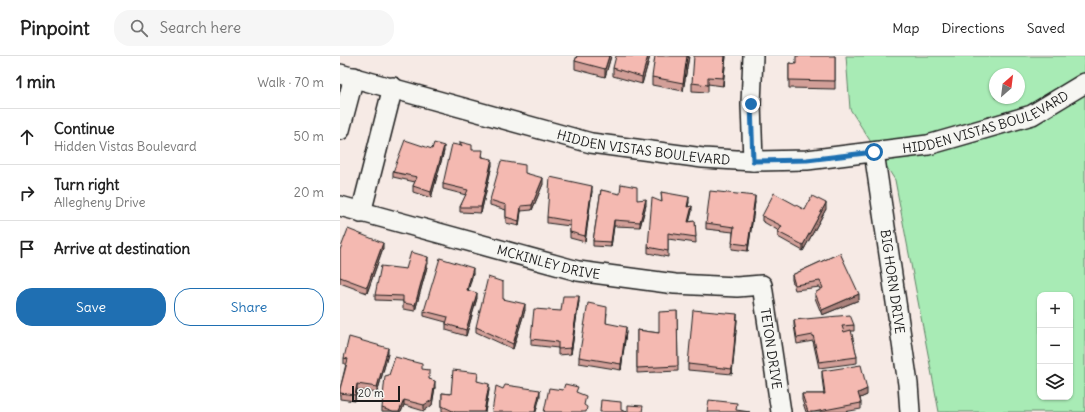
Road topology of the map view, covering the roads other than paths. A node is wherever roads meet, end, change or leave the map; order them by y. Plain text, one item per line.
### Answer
1 (753, 56) edge
2 (347, 75) edge
3 (1085, 83) edge
4 (393, 87) junction
5 (340, 130) edge
6 (874, 152) junction
7 (753, 161) junction
8 (340, 206) edge
9 (361, 213) junction
10 (762, 285) joint
11 (781, 412) edge
12 (910, 412) edge

1 - 7 street
2 - 4 street, HIDDEN VISTAS BOULEVARD
2 - 5 street
3 - 6 street, HIDDEN VISTAS BOULEVARD
4 - 7 street, HIDDEN VISTAS BOULEVARD
4 - 9 street
6 - 7 street, HIDDEN VISTAS BOULEVARD
6 - 12 street, BIG HORN DRIVE
8 - 9 street, MCKINLEY DRIVE
9 - 10 street, MCKINLEY DRIVE
10 - 11 street, TETON DRIVE

